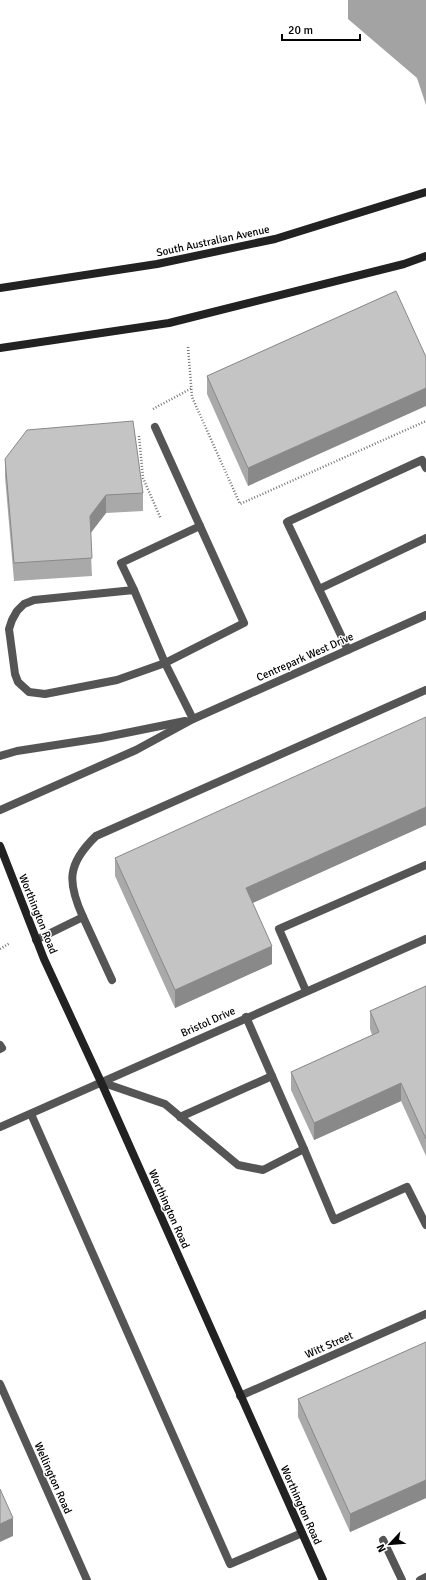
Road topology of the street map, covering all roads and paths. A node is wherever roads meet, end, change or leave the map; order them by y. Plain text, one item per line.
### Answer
1 (426, 192) edge
2 (426, 256) edge
3 (0, 288) edge
4 (188, 347) dead end
5 (0, 348) edge
6 (426, 421) edge
7 (155, 427) dead end
8 (426, 468) edge
9 (200, 526) junction
10 (426, 538) edge
11 (319, 589) junction
12 (134, 590) junction
13 (426, 615) edge
14 (348, 650) junction
15 (165, 663) junction
16 (426, 690) edge
17 (193, 719) junction
18 (0, 756) edge
19 (0, 810) edge
20 (0, 846) edge
21 (426, 865) edge
22 (83, 917) junction
23 (426, 938) edge
24 (36, 940) junction
25 (10, 944) dead end
26 (0, 949) edge
27 (112, 980) dead end
28 (306, 991) junction
29 (246, 1017) junction
30 (0, 1045) edge
31 (0, 1049) edge
32 (272, 1076) junction
33 (101, 1082) junction
34 (31, 1114) junction
35 (180, 1117) junction
36 (0, 1127) edge
37 (304, 1149) junction
38 (426, 1225) edge
39 (426, 1314) edge
40 (0, 1384) edge
41 (240, 1396) junction
42 (302, 1533) junction
43 (383, 1540) dead end
44 (426, 1577) edge
45 (87, 1580) edge
46 (322, 1580) edge
47 (402, 1580) edge
48 (420, 1580) edge

1 - 3 main road, South Australian Avenue
2 - 5 main road
4 - 6 path
7 - 9 street
8 - 11 street
9 - 12 street
9 - 15 street
10 - 11 street
11 - 14 street
12 - 15 street
12 - 15 street
13 - 14 street, Centrepark West Drive
14 - 17 street, Centrepark West Drive
15 - 17 street
16 - 22 street
17 - 18 street, Centrepark West Drive
17 - 19 street, Centrepark West Drive
20 - 24 main road, Worthington Road
21 - 28 street
22 - 24 street
22 - 27 street
23 - 28 street, Bristol Drive
24 - 33 main road, Worthington Road
25 - 26 path
28 - 29 street, Bristol Drive
29 - 32 street
29 - 33 street, Bristol Drive
30 - 31 street
32 - 35 street
32 - 37 street
33 - 34 street, Bristol Drive
33 - 35 street
33 - 41 main road, Worthington Road
34 - 36 street, Bristol Drive
34 - 42 street
35 - 37 street
37 - 38 street
39 - 41 street, Witt Street
40 - 45 street, Wellington Road
41 - 42 main road, Worthington Road
42 - 46 main road, Worthington Road
43 - 47 street
44 - 48 street

